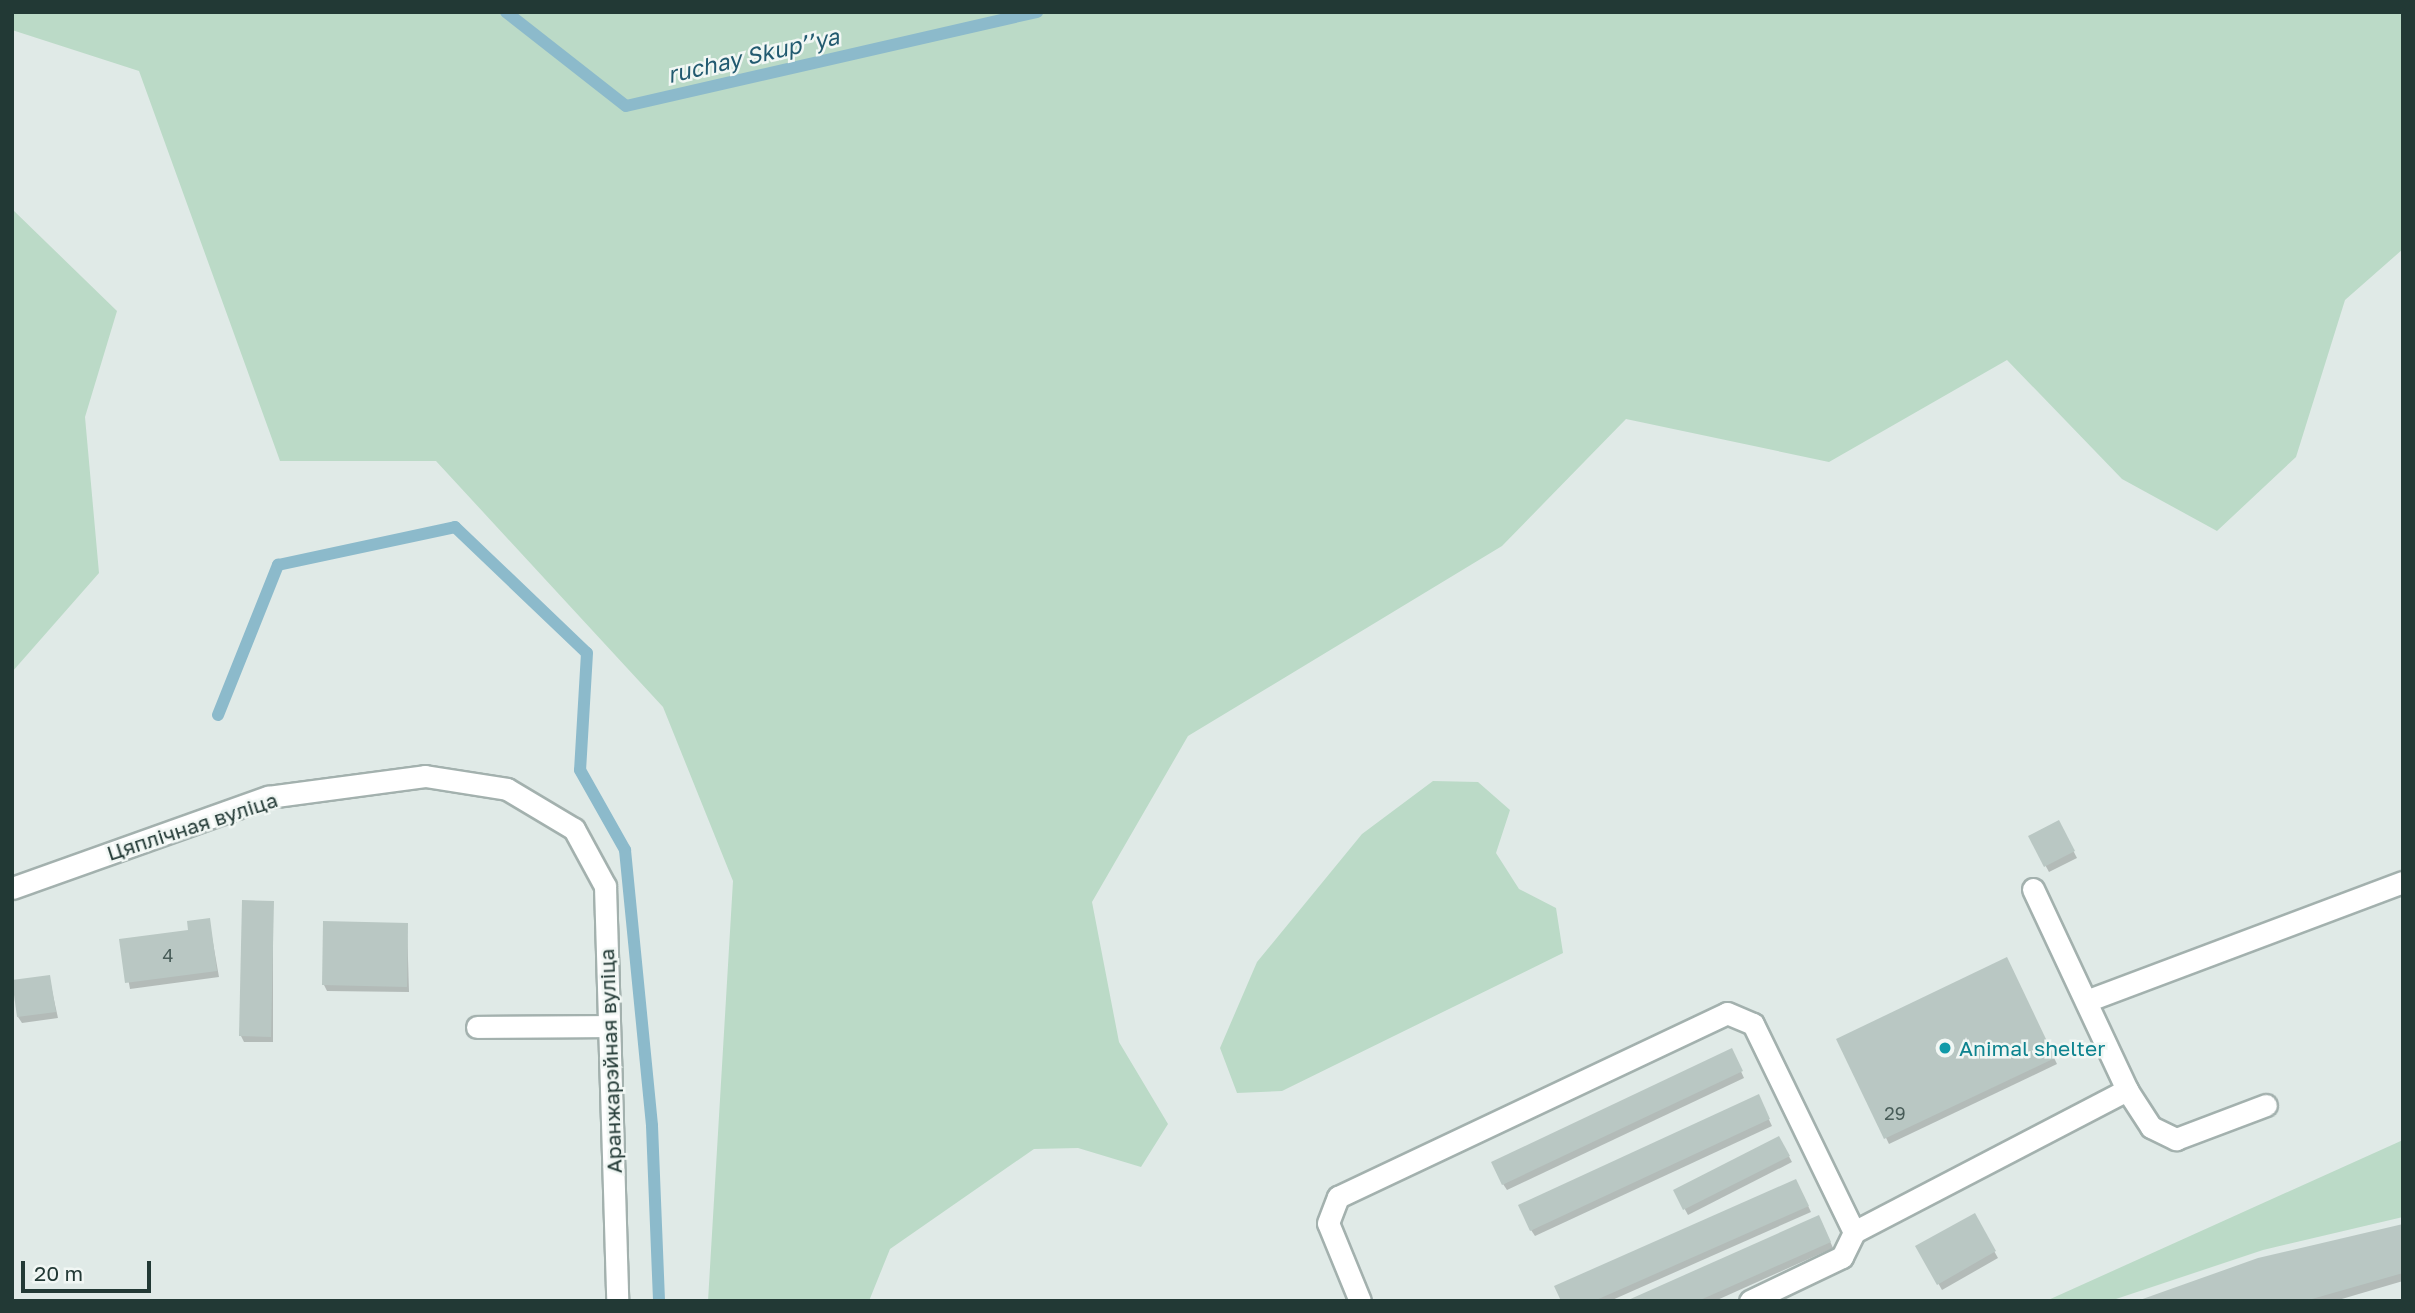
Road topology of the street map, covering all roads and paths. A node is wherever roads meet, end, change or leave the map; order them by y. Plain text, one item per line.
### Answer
1 (574, 829) joint
2 (2403, 882) edge
3 (12, 888) edge
4 (2033, 889) dead end
5 (2089, 1000) junction
6 (610, 1026) junction
7 (477, 1027) dead end
8 (2127, 1090) junction
9 (2266, 1105) dead end
10 (1854, 1232) junction
11 (617, 1301) edge
12 (1360, 1301) edge
13 (1750, 1301) edge

1 - 3 street, Цяплічная вуліца
1 - 6 street, Аранжарэйная вуліца
2 - 5 street
4 - 5 street
5 - 8 street
6 - 7 street
6 - 11 street, Аранжарэйная вуліца
8 - 9 street
8 - 10 street
10 - 12 street
10 - 13 street

